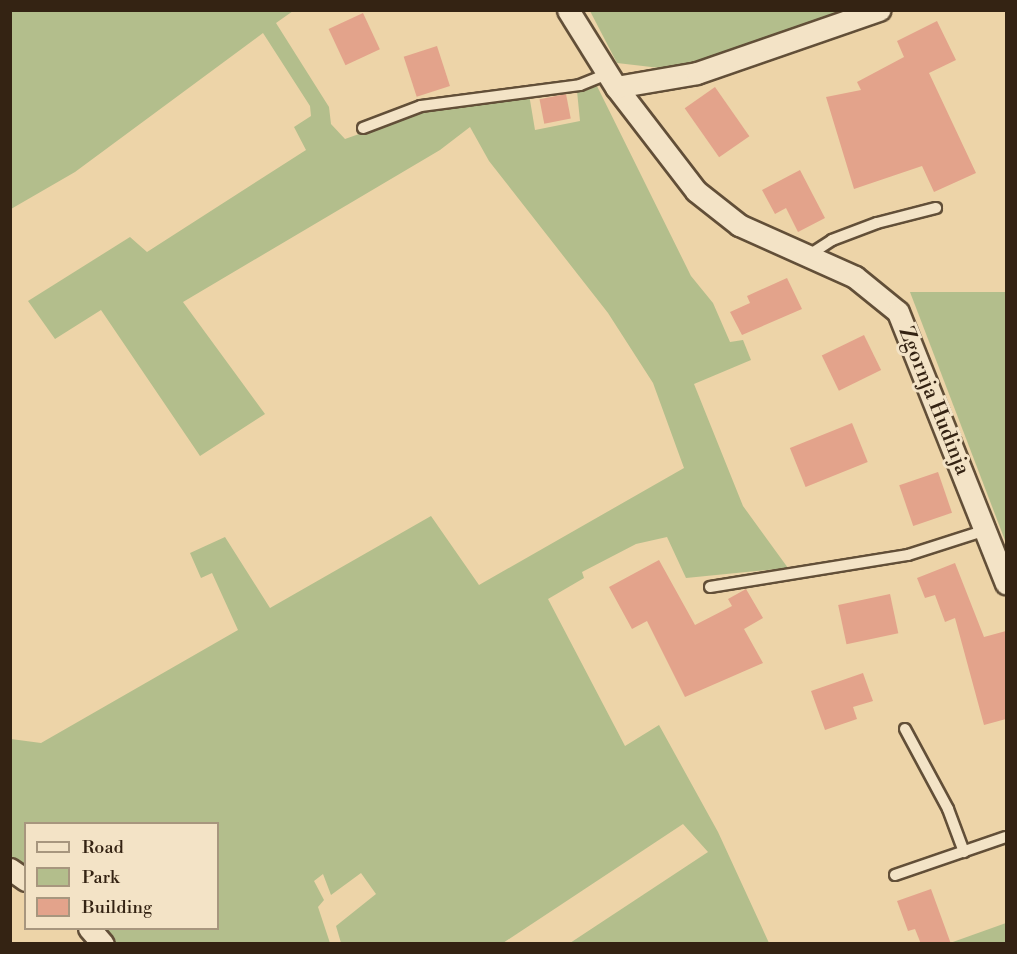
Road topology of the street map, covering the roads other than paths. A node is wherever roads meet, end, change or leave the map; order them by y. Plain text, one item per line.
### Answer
1 (879, 10) edge
2 (574, 15) edge
3 (612, 80) junction
4 (363, 128) dead end
5 (936, 208) dead end
6 (806, 257) junction
7 (986, 530) junction
8 (1006, 583) edge
9 (710, 587) dead end
10 (905, 729) dead end
11 (1006, 837) edge
12 (964, 852) junction
13 (10, 869) edge
14 (895, 875) dead end
15 (24, 879) edge
16 (91, 930) edge
17 (103, 944) edge

1 - 3 street
2 - 3 street, Zgornja Hudinja
3 - 4 lane
3 - 6 street, Zgornja Hudinja
5 - 6 lane
6 - 7 street, Zgornja Hudinja
7 - 8 street, Zgornja Hudinja
7 - 9 lane
10 - 12 lane
11 - 12 lane
12 - 14 lane
13 - 15 street
16 - 17 street

